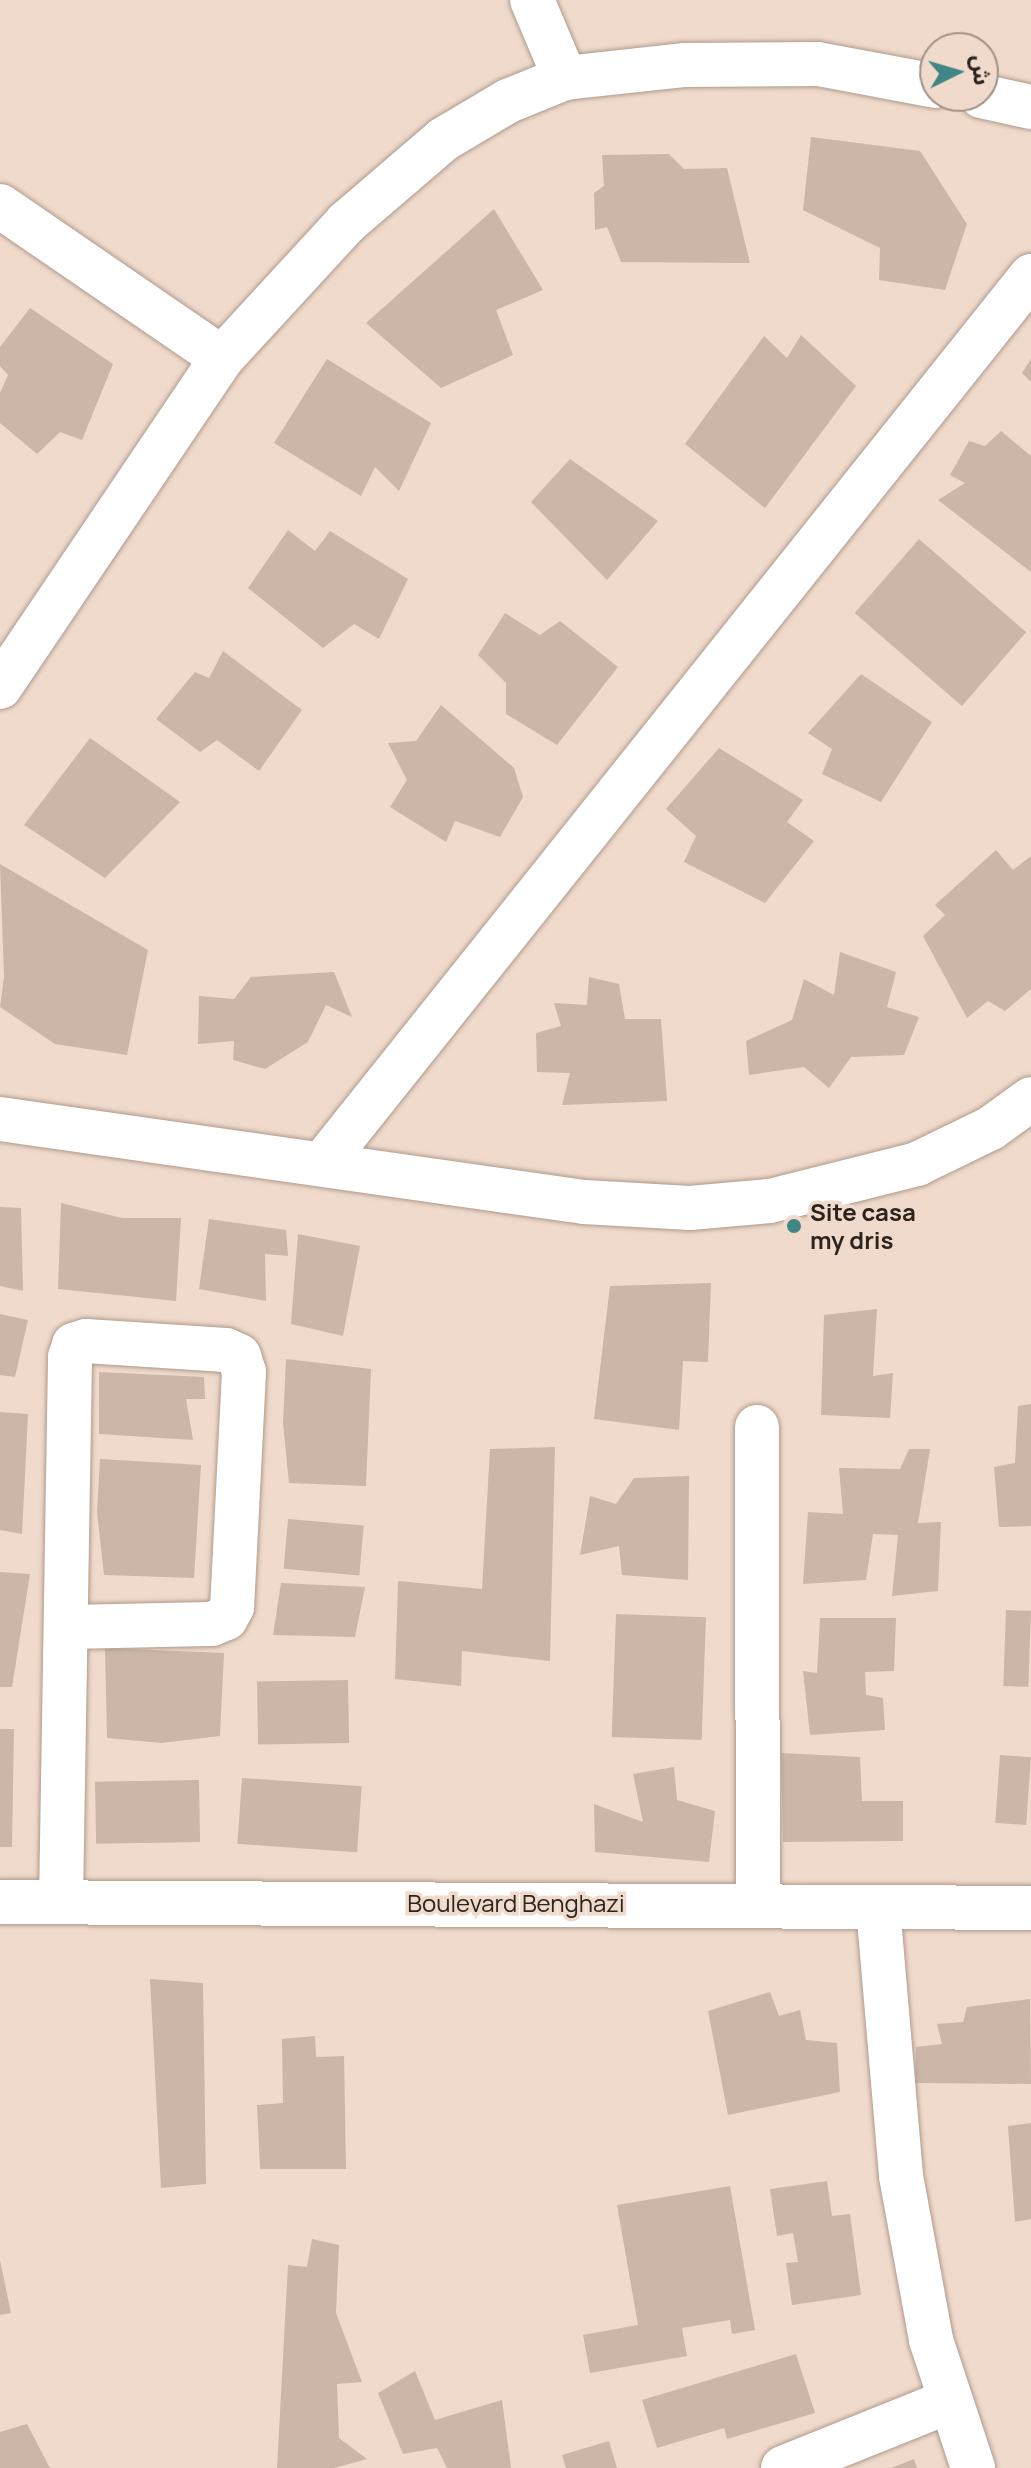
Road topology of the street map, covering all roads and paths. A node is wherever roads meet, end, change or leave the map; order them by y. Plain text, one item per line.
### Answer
1 (532, 0) edge
2 (565, 78) junction
3 (919, 83) edge
4 (999, 100) edge
5 (1031, 107) edge
6 (0, 206) edge
7 (1031, 276) edge
8 (222, 358) junction
9 (0, 687) edge
10 (1031, 1099) edge
11 (0, 1119) edge
12 (323, 1163) junction
13 (757, 1427) dead end
14 (66, 1627) junction
15 (0, 1902) edge
16 (61, 1902) junction
17 (758, 1903) junction
18 (878, 1907) junction
19 (1031, 1908) edge
20 (947, 2402) junction
21 (783, 2468) edge
22 (973, 2468) edge

1 - 2 street
2 - 3 street
2 - 8 street
4 - 5 street
6 - 8 street
7 - 12 street
8 - 9 street
10 - 12 street
11 - 12 street
13 - 17 street
14 - 14 street
14 - 16 street
15 - 16 street, Boulevard Benghazi
16 - 17 street, Boulevard Benghazi
17 - 18 street, Boulevard Benghazi
18 - 19 street, Boulevard Benghazi
18 - 20 street
20 - 21 street
20 - 22 street

